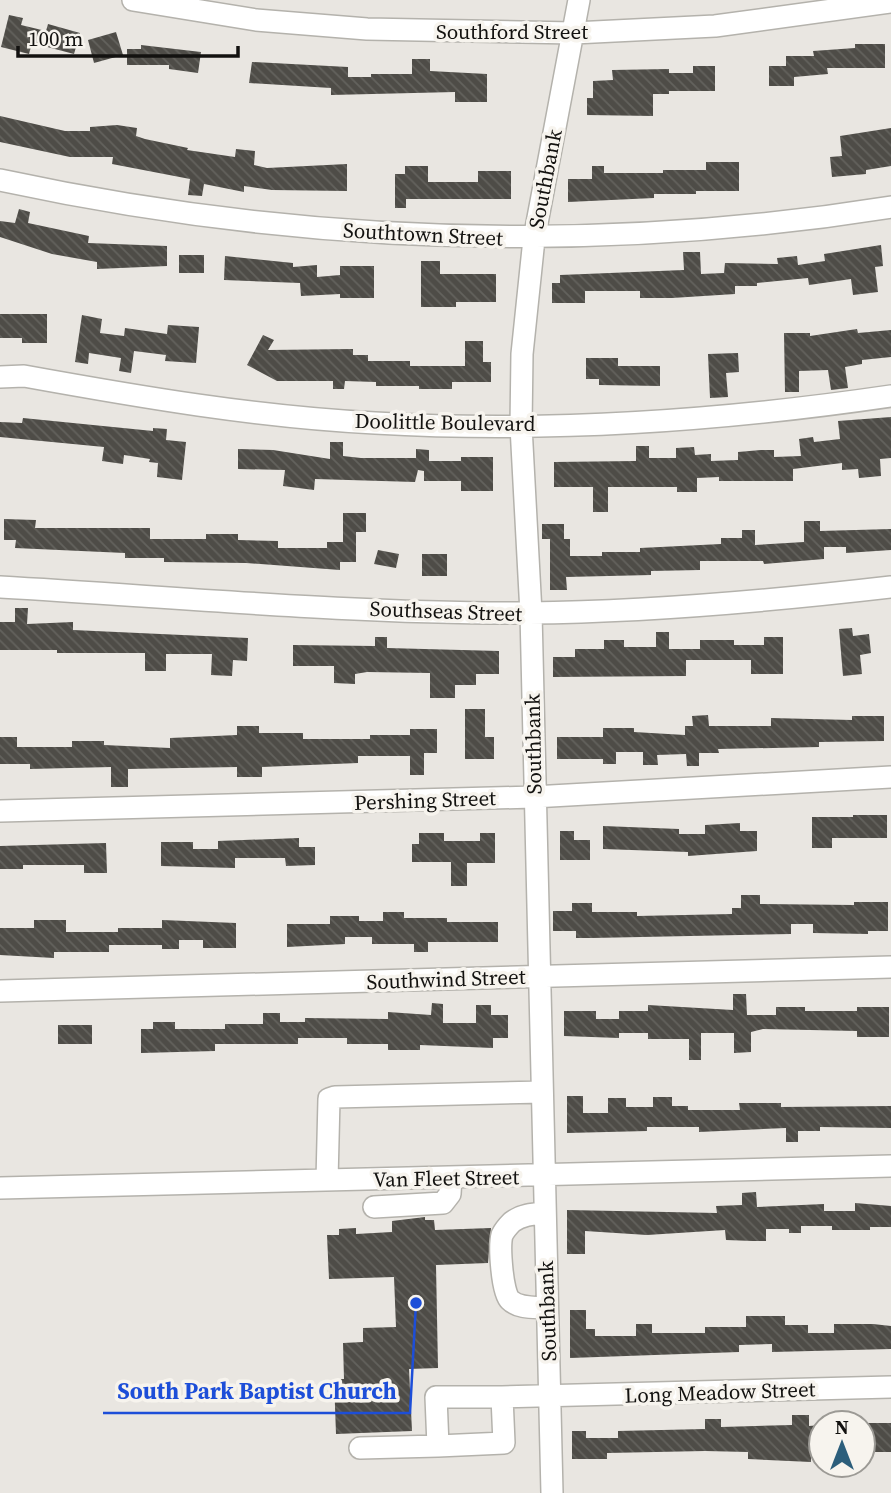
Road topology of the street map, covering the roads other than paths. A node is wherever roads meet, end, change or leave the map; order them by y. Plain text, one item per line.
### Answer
1 (134, 0) edge
2 (579, 0) edge
3 (891, 2) edge
4 (574, 33) junction
5 (0, 180) edge
6 (891, 207) edge
7 (534, 239) junction
8 (0, 377) edge
9 (891, 396) edge
10 (521, 426) junction
11 (0, 587) edge
12 (891, 587) edge
13 (531, 613) junction
14 (891, 777) edge
15 (533, 797) junction
16 (0, 811) edge
17 (891, 967) edge
18 (539, 976) junction
19 (0, 991) edge
20 (542, 1092) junction
21 (891, 1166) edge
22 (543, 1175) junction
23 (451, 1177) junction
24 (373, 1179) junction
25 (327, 1180) junction
26 (0, 1188) edge
27 (544, 1213) junction
28 (547, 1308) junction
29 (891, 1387) edge
30 (550, 1396) junction
31 (502, 1397) junction
32 (438, 1446) junction
33 (360, 1448) dead end
34 (552, 1493) edge

1 - 4 street, Southford Street
2 - 4 street, Southbank
3 - 4 street, Southford Street
4 - 7 street, Southbank
5 - 7 street, Southtown Street
6 - 7 street, Southtown Street
7 - 10 street, Southbank
8 - 10 street, Doolittle Boulevard
9 - 10 street, Doolittle Boulevard
10 - 13 street, Southbank
11 - 13 street, Southseas Street
12 - 13 street, Southseas Street
13 - 15 street, Southbank
14 - 15 street, Pershing Street
15 - 16 street, Pershing Street
15 - 18 street, Southbank
17 - 18 street, Southwind Street
18 - 19 street, Southwind Street
18 - 20 street, Southbank
20 - 22 street, Southbank
20 - 25 street
21 - 22 street, Van Fleet Street
22 - 23 street, Van Fleet Street
22 - 27 street, Southbank
23 - 24 street, Van Fleet Street
23 - 24 street
24 - 25 street, Van Fleet Street
25 - 26 street, Van Fleet Street
27 - 28 street, Southbank
27 - 28 street
28 - 30 street, Southbank
29 - 30 street, Long Meadow Street
30 - 31 street, Long Meadow Street
30 - 34 street, Southbank
31 - 32 street
31 - 32 street, Long Meadow Street
32 - 33 street

